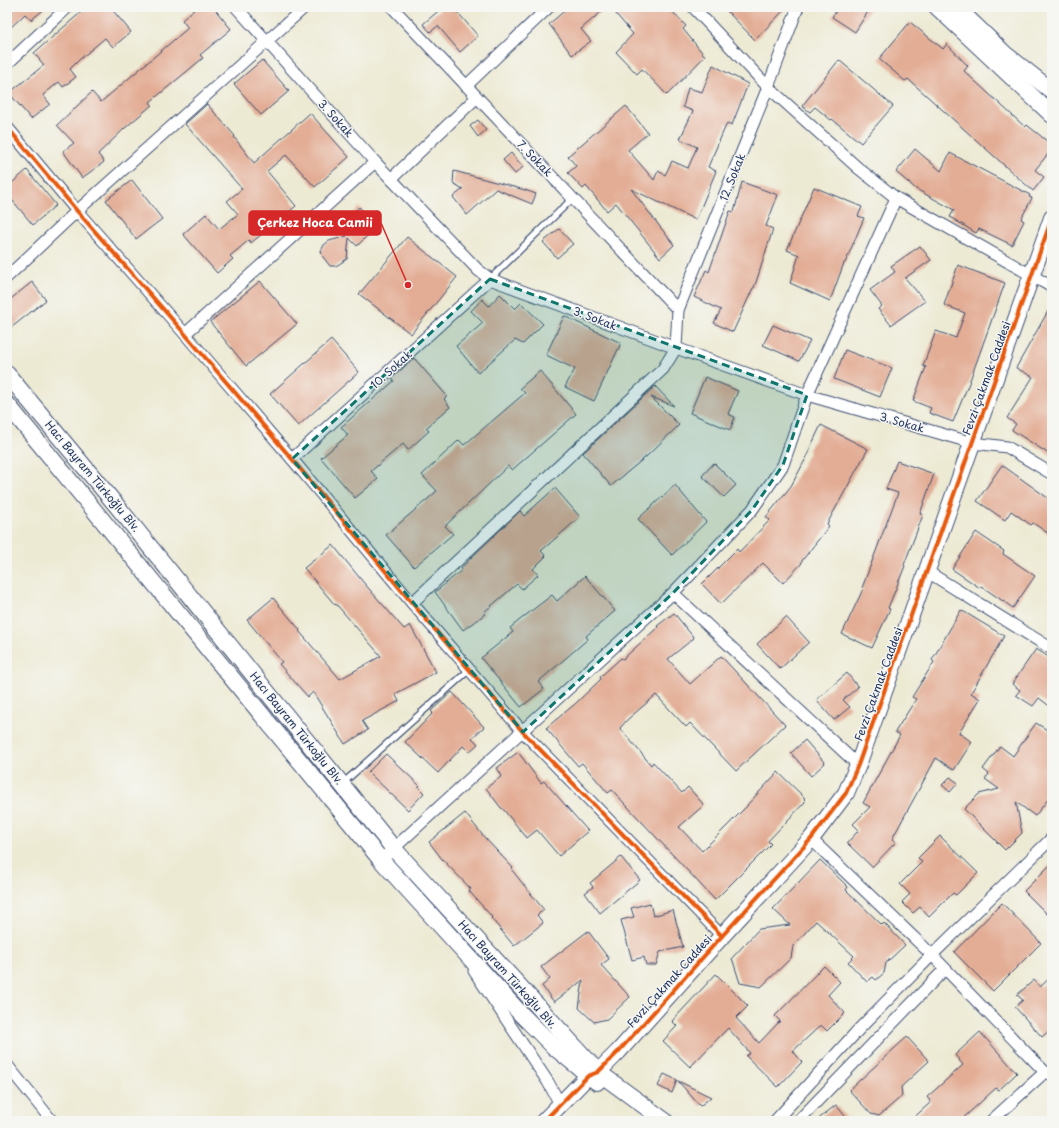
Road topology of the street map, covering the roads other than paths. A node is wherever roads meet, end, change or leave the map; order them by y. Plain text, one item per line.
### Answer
1 (68, 7) edge
2 (236, 7) edge
3 (305, 7) edge
4 (392, 7) edge
5 (549, 7) edge
6 (693, 7) edge
7 (798, 7) edge
8 (937, 7) edge
9 (956, 7) edge
10 (268, 41) junction
11 (7, 64) edge
12 (1029, 73) junction
13 (1052, 74) edge
14 (466, 86) junction
15 (768, 87) junction
16 (1052, 91) edge
17 (477, 97) junction
18 (1052, 115) edge
19 (7, 127) edge
20 (375, 162) junction
21 (391, 179) junction
22 (573, 197) junction
23 (896, 198) junction
24 (77, 211) junction
25 (1052, 218) edge
26 (1032, 275) junction
27 (7, 277) edge
28 (490, 279) junction
29 (1052, 287) edge
30 (678, 310) junction
31 (185, 334) junction
32 (676, 348) junction
33 (7, 374) edge
34 (807, 394) junction
35 (7, 404) edge
36 (972, 442) junction
37 (292, 459) junction
38 (1052, 474) edge
39 (928, 572) junction
40 (673, 593) junction
41 (412, 604) junction
42 (1052, 649) edge
43 (469, 670) junction
44 (523, 732) junction
45 (858, 765) junction
46 (342, 784) junction
47 (1052, 838) edge
48 (811, 839) junction
49 (394, 849) junction
50 (381, 860) junction
51 (448, 933) junction
52 (722, 936) junction
53 (932, 955) junction
54 (945, 969) junction
55 (7, 1065) edge
56 (593, 1074) junction
57 (1049, 1074) edge
58 (560, 1104) junction
59 (52, 1121) edge
60 (544, 1121) edge
61 (650, 1121) edge
62 (665, 1121) edge
63 (775, 1121) edge
64 (798, 1121) edge
65 (991, 1121) edge

1 - 11 street
2 - 10 street, 3. Sokak
3 - 10 street
4 - 14 street, 7. Sokak
5 - 14 street
6 - 15 street
7 - 15 street, 12. Sokak
8 - 18 street
9 - 12 street
10 - 20 street, 3. Sokak
10 - 24 street
12 - 13 street
12 - 16 street
14 - 17 street, 7. Sokak
15 - 23 street
15 - 30 street, 12. Sokak
17 - 21 street
17 - 22 street, 7. Sokak
19 - 24 street
20 - 21 street, 3. Sokak
20 - 31 street
21 - 28 street, 3. Sokak
22 - 28 lane
22 - 30 street, 7. Sokak
23 - 26 street
23 - 34 street
24 - 27 street
24 - 31 street
25 - 26 street, Fevzi Çakmak Caddesi
26 - 29 street
26 - 36 street, Fevzi Çakmak Caddesi
28 - 32 street, 3. Sokak
28 - 37 street, 10. Sokak
30 - 32 street, 12. Sokak
31 - 37 street
32 - 34 street, 3. Sokak
32 - 41 street
33 - 46 street, Hacı Bayram Türkoğlu Blv.
34 - 36 street, 3. Sokak
34 - 40 street
35 - 50 street, Hacı Bayram Türkoğlu Blv.
36 - 38 street, 3. Sokak
36 - 39 street, Fevzi Çakmak Caddesi
37 - 41 street
39 - 42 street
39 - 45 street, Fevzi Çakmak Caddesi
40 - 44 street
40 - 45 street
41 - 43 street
43 - 44 street
43 - 46 lane
44 - 49 street
44 - 52 street
45 - 48 street, Fevzi Çakmak Caddesi
46 - 49 street, Hacı Bayram Türkoğlu Blv.
47 - 53 street
48 - 52 street, Fevzi Çakmak Caddesi
48 - 53 street
49 - 50 street
49 - 56 street, Hacı Bayram Türkoğlu Blv.
50 - 51 street, Hacı Bayram Türkoğlu Blv.
51 - 56 street, Hacı Bayram Türkoğlu Blv.
51 - 58 street
52 - 56 street, Fevzi Çakmak Caddesi
53 - 54 street
53 - 63 street
54 - 57 street
54 - 64 street
55 - 59 street
56 - 58 street, Fevzi Çakmak Caddesi
56 - 61 street
56 - 62 street
57 - 65 street
58 - 60 street, Fevzi Çakmak Caddesi

